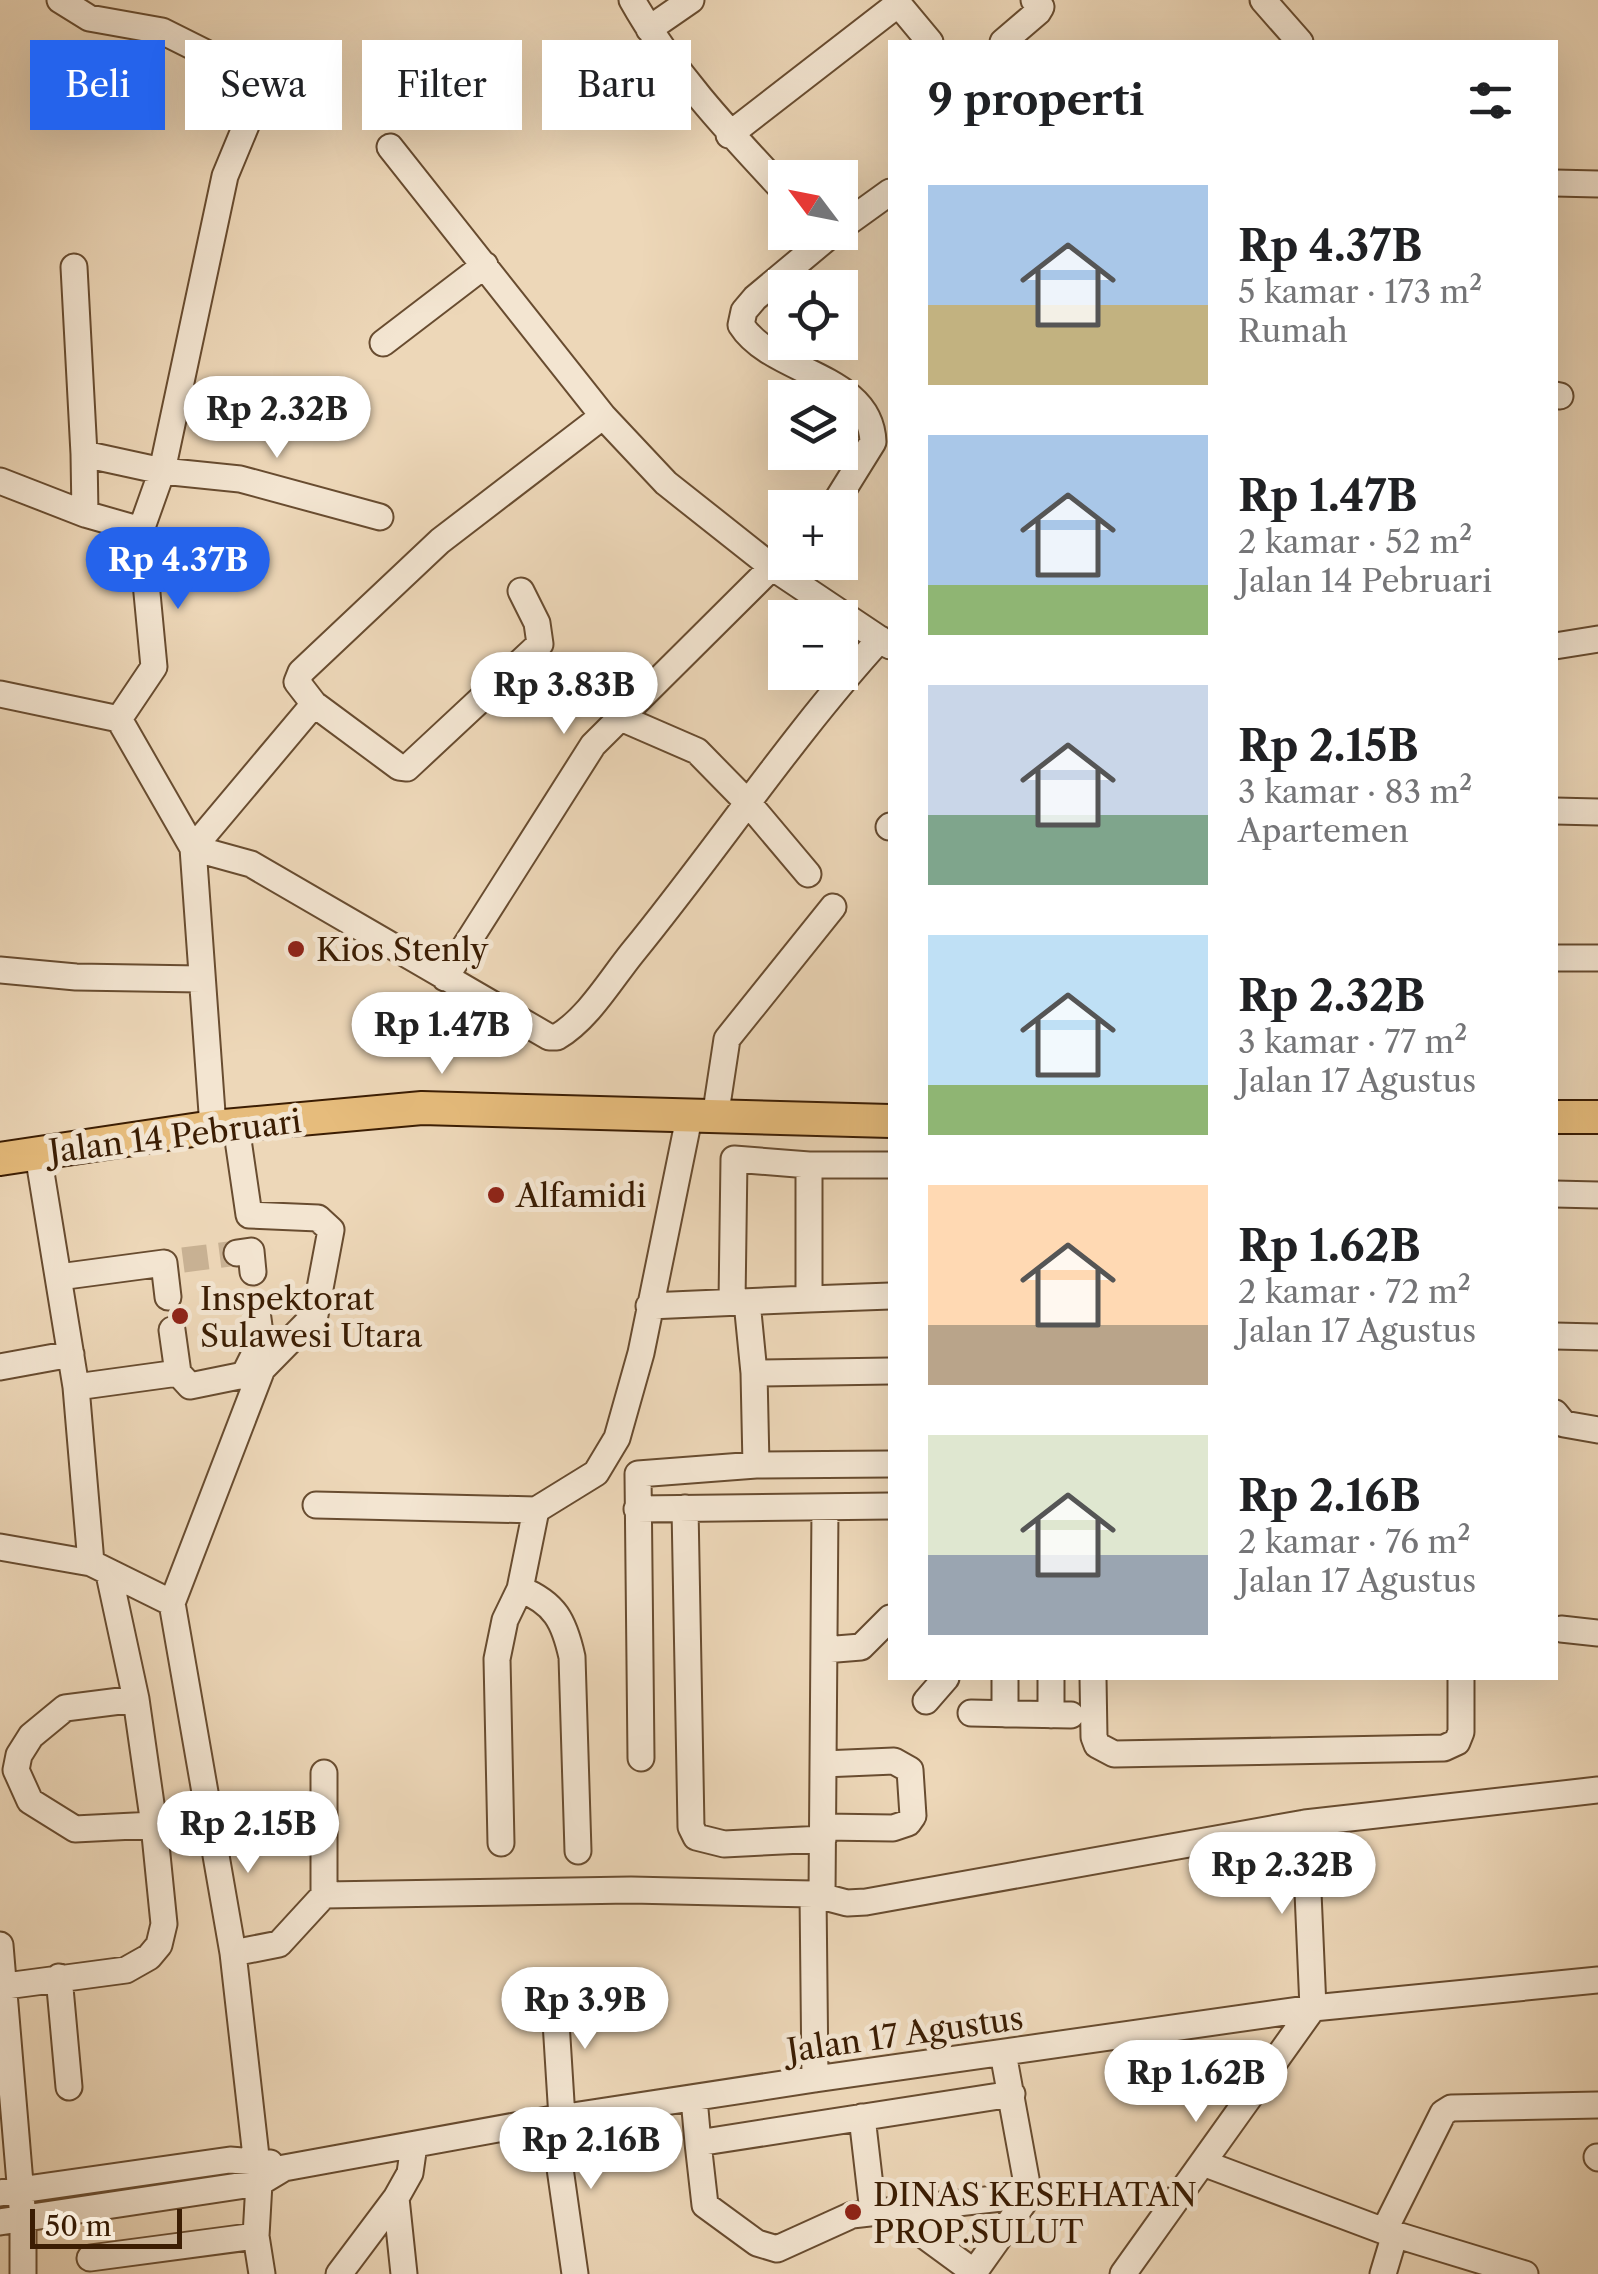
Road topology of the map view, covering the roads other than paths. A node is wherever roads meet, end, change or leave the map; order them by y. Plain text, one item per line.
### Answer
1 (60, 0) edge
2 (632, 0) edge
3 (691, 0) edge
4 (1034, 0) edge
5 (1263, 0) edge
6 (896, 2) edge
7 (648, 29) junction
8 (928, 40) edge
9 (1004, 40) edge
10 (1298, 40) edge
11 (728, 135) junction
12 (390, 147) dead end
13 (768, 175) edge
14 (1558, 183) edge
15 (1598, 184) edge
16 (888, 193) edge
17 (858, 214) edge
18 (810, 250) edge
19 (485, 265) junction
20 (74, 266) dead end
21 (383, 343) dead end
22 (603, 416) junction
23 (84, 454) junction
24 (162, 471) junction
25 (4, 488) edge
26 (843, 490) edge
27 (85, 514) junction
28 (380, 518) dead end
29 (141, 530) junction
30 (768, 558) edge
31 (769, 580) edge
32 (799, 580) edge
33 (521, 591) dead end
34 (1598, 639) edge
35 (885, 642) edge
36 (1558, 646) edge
37 (0, 694) edge
38 (314, 704) junction
39 (621, 718) junction
40 (119, 719) junction
41 (749, 804) junction
42 (1558, 811) edge
43 (1598, 812) edge
44 (193, 848) junction
45 (808, 874) dead end
46 (834, 908) dead end
47 (1558, 958) edge
48 (1598, 958) edge
49 (0, 970) edge
50 (444, 978) junction
51 (200, 980) junction
52 (1558, 1117) edge
53 (1598, 1117) edge
54 (702, 1118) junction
55 (886, 1121) edge
56 (224, 1127) junction
57 (38, 1154) junction
58 (0, 1159) edge
59 (809, 1165) junction
60 (885, 1165) edge
61 (1558, 1194) edge
62 (1598, 1195) edge
63 (59, 1278) junction
64 (168, 1296) dead end
65 (888, 1296) edge
66 (810, 1299) junction
67 (740, 1302) junction
68 (256, 1304) dead end
69 (649, 1306) junction
70 (172, 1330) dead end
71 (1558, 1336) edge
72 (1598, 1336) edge
73 (71, 1354) junction
74 (0, 1367) edge
75 (888, 1371) edge
76 (178, 1373) junction
77 (754, 1373) junction
78 (76, 1387) junction
79 (1558, 1417) edge
80 (1598, 1430) edge
81 (888, 1464) edge
82 (756, 1465) junction
83 (596, 1473) junction
84 (638, 1474) junction
85 (316, 1505) dead end
86 (888, 1506) edge
87 (824, 1507) junction
88 (686, 1508) junction
89 (637, 1509) junction
90 (536, 1510) junction
91 (0, 1548) edge
92 (100, 1568) junction
93 (520, 1588) junction
94 (172, 1602) junction
95 (888, 1620) edge
96 (1560, 1628) dead end
97 (1598, 1633) edge
98 (824, 1650) junction
99 (944, 1680) edge
100 (1005, 1680) edge
101 (1052, 1680) edge
102 (1093, 1680) edge
103 (1461, 1680) edge
104 (136, 1699) junction
105 (926, 1700) dead end
106 (970, 1712) dead end
107 (1005, 1714) junction
108 (641, 1758) dead end
109 (823, 1764) junction
110 (324, 1773) dead end
111 (1598, 1790) edge
112 (1305, 1823) junction
113 (154, 1826) junction
114 (824, 1833) junction
115 (501, 1844) dead end
116 (578, 1850) dead end
117 (818, 1894) junction
118 (324, 1895) junction
119 (0, 1946) edge
120 (233, 1954) junction
121 (60, 1977) junction
122 (1598, 1980) edge
123 (6, 1986) junction
124 (554, 1990) dead end
125 (1313, 2008) junction
126 (1003, 2053) junction
127 (815, 2080) junction
128 (69, 2087) dead end
129 (1012, 2094) junction
130 (694, 2098) junction
131 (1598, 2104) edge
132 (862, 2117) junction
133 (557, 2118) junction
134 (698, 2143) junction
135 (414, 2146) junction
136 (1203, 2164) junction
137 (258, 2171) junction
138 (9, 2191) edge
139 (1028, 2196) junction
140 (396, 2198) junction
141 (883, 2212) junction
142 (12, 2221) edge
143 (1390, 2233) junction
144 (256, 2236) junction
145 (90, 2258) dead end
146 (974, 2273) edge
147 (23, 2274) edge
148 (262, 2274) edge
149 (339, 2274) edge
150 (404, 2274) edge
151 (575, 2274) edge
152 (1123, 2274) edge
153 (1383, 2274) edge
154 (1525, 2274) edge

1 - 24 street
2 - 7 street
3 - 7 street
4 - 9 street
5 - 10 street
6 - 8 street
6 - 11 street
7 - 11 street
11 - 13 street
12 - 19 street
14 - 15 street
16 - 17 street
18 - 26 street
19 - 21 street
19 - 22 street
20 - 23 street
22 - 30 street
22 - 38 street
23 - 24 street
23 - 27 street
24 - 28 street
24 - 29 street
25 - 27 street
27 - 29 street
29 - 40 street
31 - 39 street
32 - 35 street
33 - 38 street
34 - 36 street
35 - 41 street
37 - 40 street
38 - 44 street
39 - 41 street
39 - 50 street
40 - 44 street
41 - 45 street
41 - 50 street
42 - 43 street
44 - 50 street
44 - 51 street
46 - 54 street
47 - 48 street
49 - 51 street
51 - 56 street
52 - 53 main road
54 - 55 main road, Jalan 14 Pebruari
54 - 56 main road, Jalan 14 Pebruari
54 - 69 street
55 - 60 street
56 - 57 main road, Jalan 14 Pebruari
56 - 94 street
57 - 58 main road, Jalan 14 Pebruari
57 - 63 street
59 - 60 street
59 - 66 street
59 - 67 street
61 - 62 street
63 - 64 street
63 - 73 street
65 - 66 street
66 - 67 street
67 - 69 street
67 - 77 street
68 - 76 street
69 - 83 street
70 - 76 street
71 - 72 street
73 - 74 street
73 - 78 street
75 - 77 street
76 - 78 street
77 - 82 street
78 - 92 street
79 - 80 street
81 - 82 street
82 - 84 street
83 - 84 street
83 - 90 street
84 - 89 street
85 - 90 street
86 - 87 street
87 - 88 street
87 - 98 street
88 - 89 street
88 - 114 street
89 - 108 street
90 - 93 street
91 - 92 street
92 - 94 street
92 - 104 street
93 - 115 street
93 - 116 street
94 - 120 street
95 - 98 street
96 - 97 street
98 - 109 street
99 - 105 street
100 - 107 street
101 - 107 street
102 - 103 street
104 - 113 street
104 - 113 street
106 - 107 street
109 - 114 street
109 - 114 street
110 - 118 street
111 - 112 street
112 - 117 street
112 - 125 street
113 - 121 street
114 - 117 street
117 - 118 street
117 - 127 street
118 - 120 street
119 - 123 street
120 - 137 street
121 - 123 street
121 - 128 street
122 - 125 street, Jalan 17 Agustus
123 - 138 street
124 - 133 street
125 - 126 street, Jalan 17 Agustus
125 - 136 street
126 - 127 street, Jalan 17 Agustus
126 - 129 street
127 - 130 street, Jalan 17 Agustus
129 - 132 street
129 - 139 street
130 - 133 street, Jalan 17 Agustus
130 - 134 street
131 - 143 street
132 - 134 street
132 - 141 street
133 - 135 street, Jalan 17 Agustus
133 - 151 street
134 - 141 street
135 - 137 street, Jalan 17 Agustus
135 - 140 street
136 - 143 street
136 - 152 street
137 - 138 street, Jalan 17 Agustus
137 - 142 street, Jalan 17 Agustus
137 - 144 street
138 - 142 street
139 - 141 street
139 - 146 street
140 - 149 street
140 - 150 street
141 - 146 street
142 - 147 street
143 - 153 street
143 - 154 street
144 - 145 street
144 - 148 street

